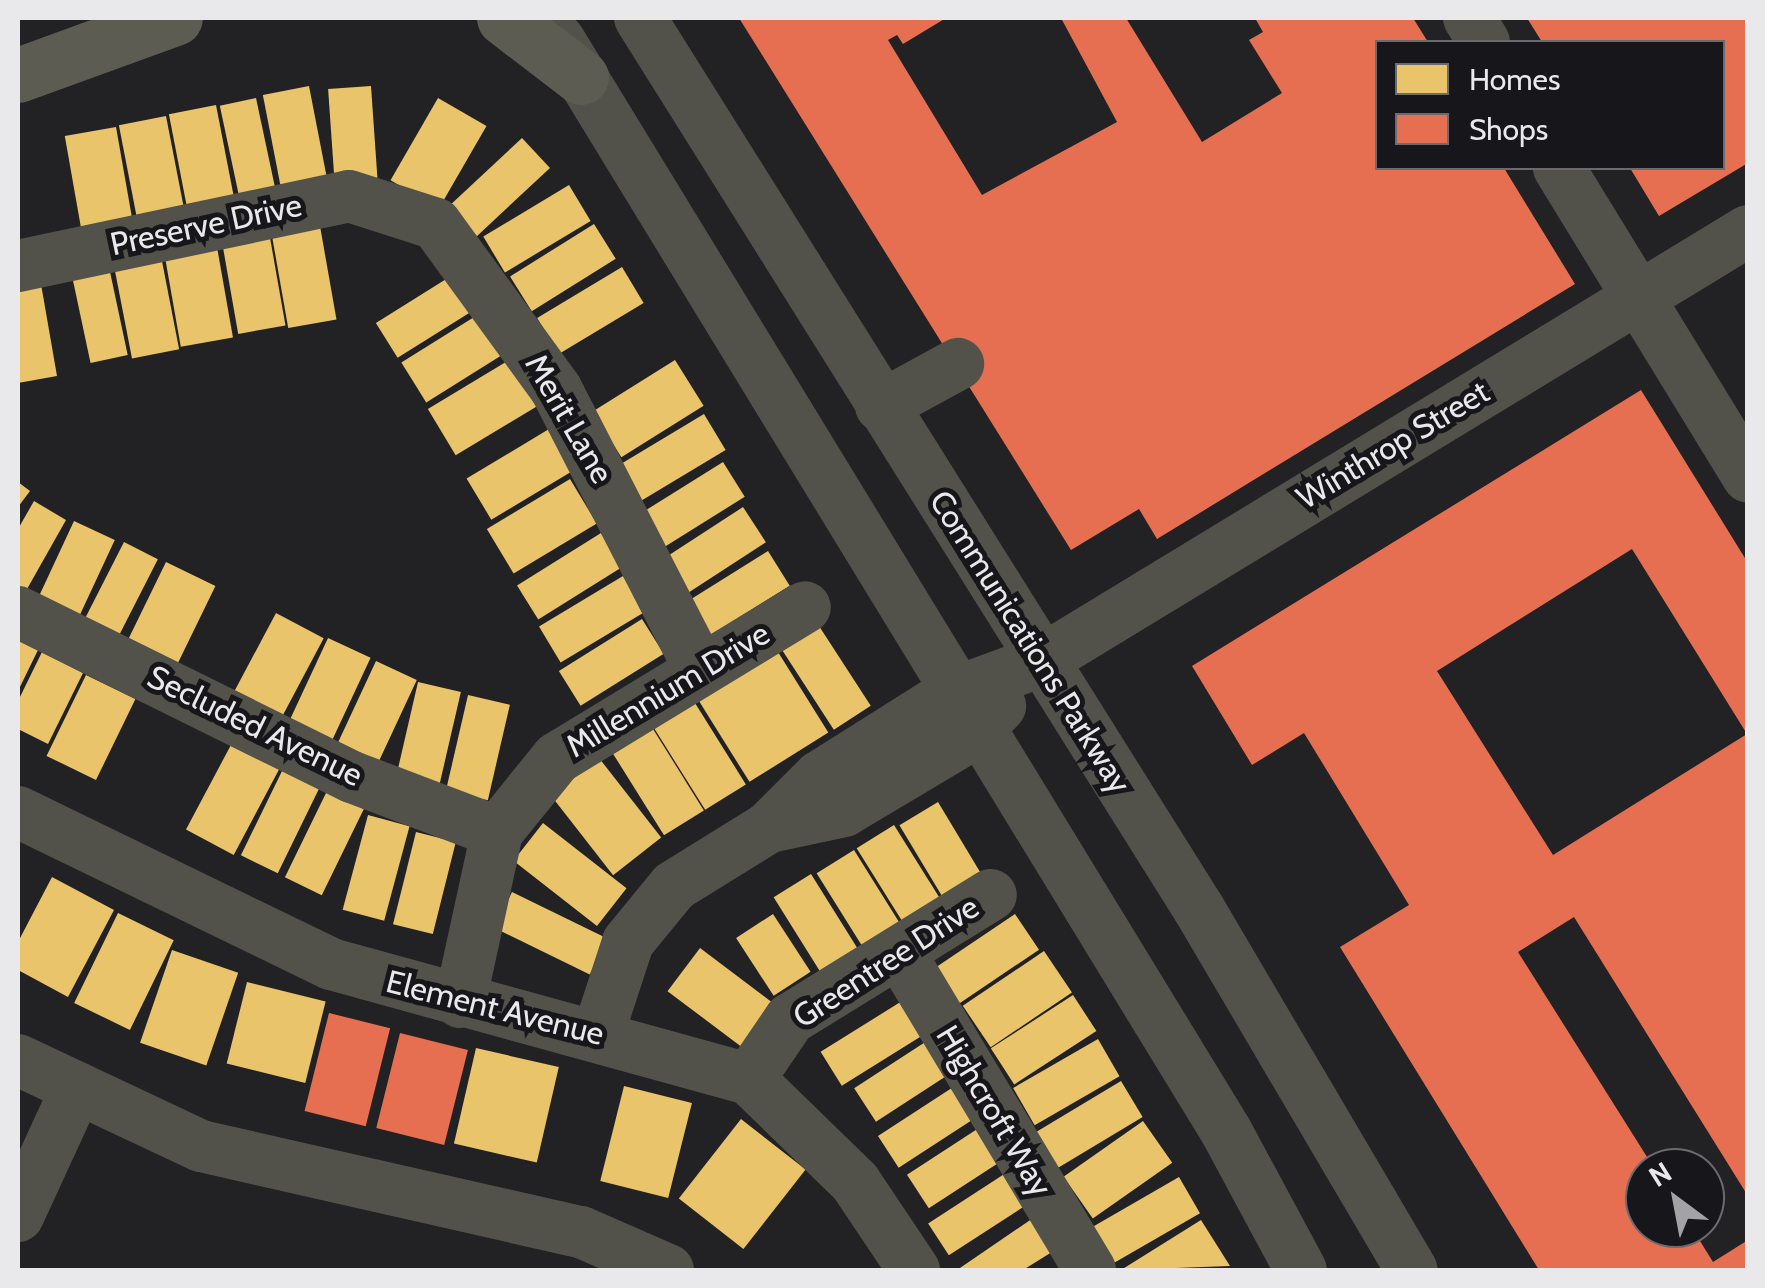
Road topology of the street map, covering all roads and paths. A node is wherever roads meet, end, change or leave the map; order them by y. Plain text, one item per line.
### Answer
1 (176, 18) edge
2 (504, 18) edge
3 (545, 18) edge
4 (640, 18) edge
5 (1469, 18) edge
6 (1483, 40) edge
7 (18, 75) edge
8 (581, 76) junction
9 (1560, 170) edge
10 (394, 205) joint
11 (1748, 231) edge
12 (18, 266) edge
13 (1638, 299) junction
14 (958, 364) dead end
15 (881, 406) junction
16 (1748, 477) edge
17 (805, 607) dead end
18 (18, 612) edge
19 (1041, 661) junction
20 (700, 668) junction
21 (963, 714) junction
22 (18, 812) edge
23 (497, 832) junction
24 (991, 894) dead end
25 (898, 952) junction
26 (460, 1002) junction
27 (598, 1034) junction
28 (18, 1060) edge
29 (749, 1079) junction
30 (77, 1088) junction
31 (18, 1216) edge
32 (573, 1251) edge
33 (668, 1270) edge
34 (914, 1270) edge
35 (1090, 1270) edge
36 (1301, 1270) edge
37 (1412, 1270) edge

1 - 7 main road
2 - 8 main road
3 - 8 street
4 - 15 street, Communications Parkway
5 - 6 street
8 - 21 street
9 - 13 street
10 - 12 street, Preserve Drive
10 - 20 street, Merit Lane
11 - 13 street, Winthrop Street
13 - 16 street
13 - 19 street, Winthrop Street
14 - 15 street
15 - 19 street, Communications Parkway
17 - 20 street, Millennium Drive
18 - 23 street, Secluded Avenue
19 - 21 street, Winthrop Street
19 - 37 street, Communications Parkway
20 - 23 street, Millennium Drive
21 - 27 street, Winthrop Street
21 - 36 street
22 - 26 street, Element Avenue
23 - 26 street, Millennium Drive
24 - 25 street, Greentree Drive
25 - 29 street, Greentree Drive
25 - 35 street, Highcroft Way
26 - 27 street, Element Avenue
27 - 29 street, Element Avenue
28 - 30 street
29 - 34 street, Element Avenue
30 - 31 street
30 - 32 street
32 - 33 street

